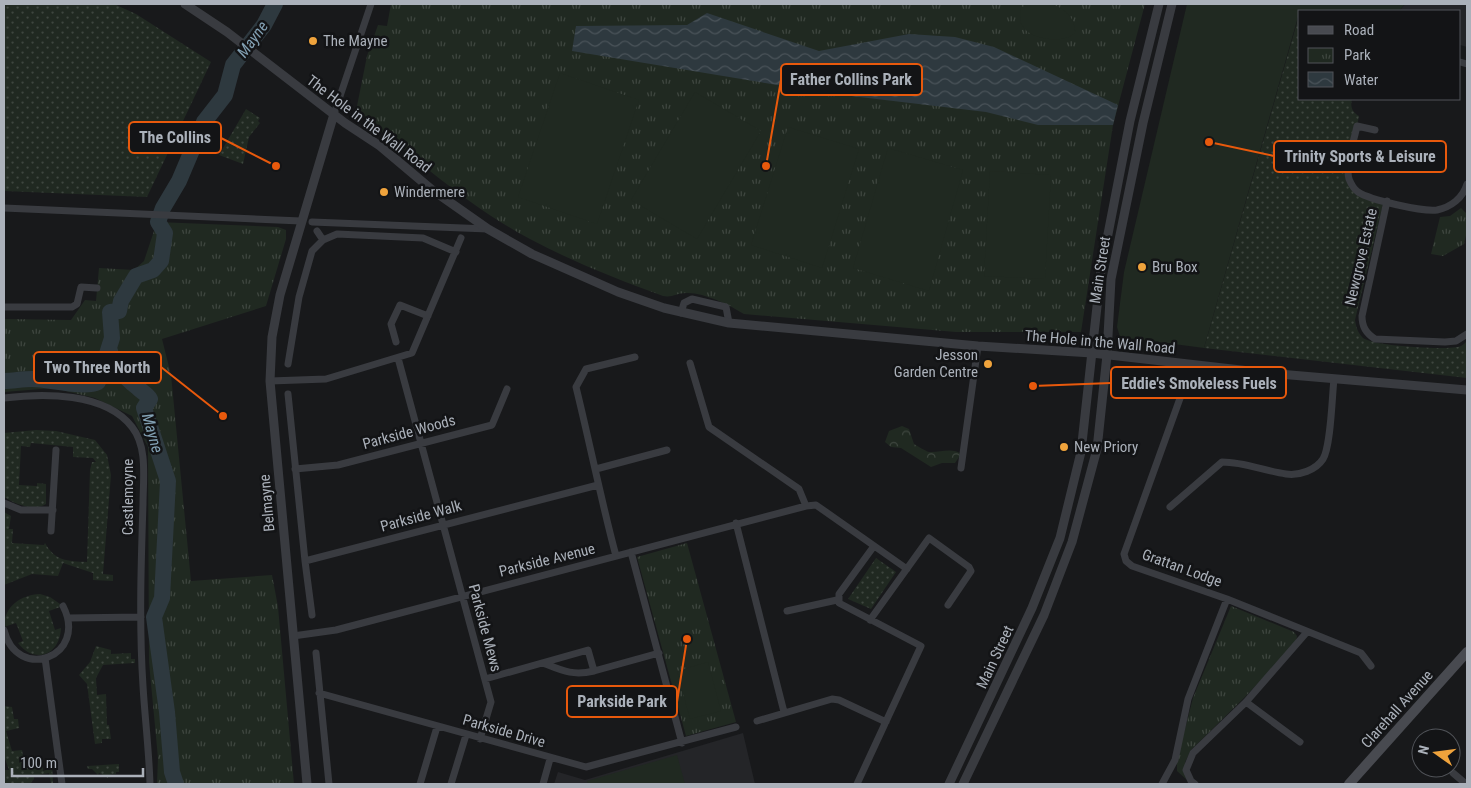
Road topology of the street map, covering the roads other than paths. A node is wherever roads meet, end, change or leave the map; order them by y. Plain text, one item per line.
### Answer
1 (185, 4) edge
2 (371, 4) edge
3 (1158, 4) edge
4 (1172, 4) edge
5 (334, 114) junction
6 (1375, 130) dead end
7 (1467, 184) edge
8 (1387, 201) junction
9 (4, 208) edge
10 (301, 222) junction
11 (312, 222) dead end
12 (488, 229) junction
13 (317, 231) dead end
14 (461, 238) dead end
15 (323, 240) junction
16 (456, 252) junction
17 (97, 288) dead end
18 (4, 307) edge
19 (680, 313) junction
20 (428, 316) junction
21 (729, 323) junction
22 (1467, 334) edge
23 (396, 342) dead end
24 (978, 346) junction
25 (1092, 353) junction
26 (1107, 355) junction
27 (635, 357) dead end
28 (395, 359) junction
29 (690, 363) dead end
30 (288, 364) dead end
31 (1192, 365) junction
32 (1334, 379) junction
33 (270, 381) junction
34 (507, 389) dead end
35 (1467, 390) edge
36 (288, 394) dead end
37 (4, 398) edge
38 (420, 442) junction
39 (56, 450) dead end
40 (667, 450) dead end
41 (961, 468) dead end
42 (295, 469) junction
43 (596, 469) junction
44 (598, 485) junction
45 (4, 503) edge
46 (806, 506) junction
47 (1170, 507) dead end
48 (53, 510) junction
49 (736, 523) junction
50 (442, 524) junction
51 (52, 531) dead end
52 (1060, 538) junction
53 (1072, 542) junction
54 (874, 546) junction
55 (632, 552) junction
56 (616, 556) junction
57 (305, 561) junction
58 (907, 569) junction
59 (462, 595) junction
60 (1227, 599) junction
61 (837, 600) junction
62 (948, 605) dead end
63 (63, 606) dead end
64 (787, 611) dead end
65 (312, 616) dead end
66 (141, 617) junction
67 (68, 618) junction
68 (870, 620) junction
69 (4, 630) edge
70 (1307, 632) junction
71 (293, 636) junction
72 (5, 642) edge
73 (1467, 652) edge
74 (658, 653) junction
75 (316, 654) dead end
76 (45, 658) junction
77 (544, 663) junction
78 (1371, 666) dead end
79 (594, 671) junction
80 (484, 679) junction
81 (319, 693) junction
82 (1246, 702) junction
83 (784, 712) junction
84 (757, 721) dead end
85 (886, 722) junction
86 (437, 727) junction
87 (736, 727) dead end
88 (466, 735) junction
89 (480, 739) junction
90 (1300, 742) dead end
91 (682, 743) junction
92 (550, 759) junction
93 (62, 784) edge
94 (150, 784) edge
95 (307, 784) edge
96 (329, 784) edge
97 (420, 784) edge
98 (452, 784) edge
99 (543, 784) edge
100 (857, 784) edge
101 (949, 784) edge
102 (963, 784) edge
103 (1162, 784) edge
104 (1195, 784) edge
105 (1349, 784) edge

1 - 5 street, The Hole in the Wall Road
2 - 5 street
3 - 25 street, Main Street
4 - 26 street, Main Street
5 - 10 street, Belmayne
5 - 12 street, The Hole in the Wall Road
6 - 8 street, Newgrove Estate
7 - 8 street, Newgrove Estate
8 - 22 street, Newgrove Estate
9 - 10 street
10 - 33 street, Belmayne
11 - 12 street
12 - 19 street, The Hole in the Wall Road
13 - 15 street
14 - 16 street
15 - 16 street
15 - 30 street
16 - 20 street
17 - 18 street
19 - 21 street, The Hole in the Wall Road
19 - 21 street
20 - 23 street
20 - 28 street
21 - 24 street, The Hole in the Wall Road
24 - 25 street, The Hole in the Wall Road
24 - 41 street
25 - 26 street, The Hole in the Wall Road
25 - 52 street, Main Street
26 - 31 street, The Hole in the Wall Road
26 - 53 street, Main Street
27 - 43 street
28 - 33 street
28 - 38 street, Parkside Mews
29 - 46 street
31 - 32 street, The Hole in the Wall Road
31 - 60 street, Grattan Lodge
32 - 35 street, The Hole in the Wall Road
32 - 47 street
33 - 71 street, Belmayne
34 - 38 street, Parkside Woods
36 - 42 street
37 - 66 street, Castlemoyne
38 - 42 street, Parkside Woods
38 - 50 street, Parkside Mews
39 - 48 street
40 - 43 street
42 - 57 street
43 - 44 street
44 - 50 street, Parkside Walk
44 - 56 street
45 - 48 street
46 - 49 street, Parkside Avenue
46 - 54 street
48 - 51 street
49 - 55 street, Parkside Avenue
49 - 83 street
50 - 57 street, Parkside Walk
50 - 59 street, Parkside Mews
52 - 53 street
52 - 101 street, Main Street
53 - 102 street, Main Street
54 - 58 street
54 - 61 street
55 - 56 street, Parkside Avenue
55 - 74 street
56 - 59 street, Parkside Avenue
57 - 65 street
58 - 62 street
58 - 68 street
59 - 71 street, Parkside Avenue
59 - 80 street, Parkside Mews
60 - 70 street, Grattan Lodge
60 - 103 street, Grattan Lodge
61 - 64 street
61 - 68 street
63 - 67 street
66 - 67 street
66 - 94 street, Castlemoyne
67 - 76 street
68 - 85 street
69 - 72 street
70 - 78 street, Grattan Lodge
70 - 82 street
71 - 95 street, Belmayne
72 - 76 street
73 - 105 main road, Clarehall Avenue
74 - 79 street
74 - 91 street
75 - 81 street
76 - 93 street
77 - 79 street
77 - 79 street
77 - 80 street
80 - 89 street, Parkside Mews
81 - 86 street, Parkside Drive
81 - 96 street
82 - 90 street
82 - 104 street
83 - 84 street
83 - 85 street
85 - 100 street
86 - 88 street, Parkside Drive
86 - 97 street
87 - 91 street, Parkside Drive
88 - 89 street, Parkside Drive
88 - 98 street
89 - 92 street, Parkside Drive
91 - 92 street, Parkside Drive
92 - 99 street

